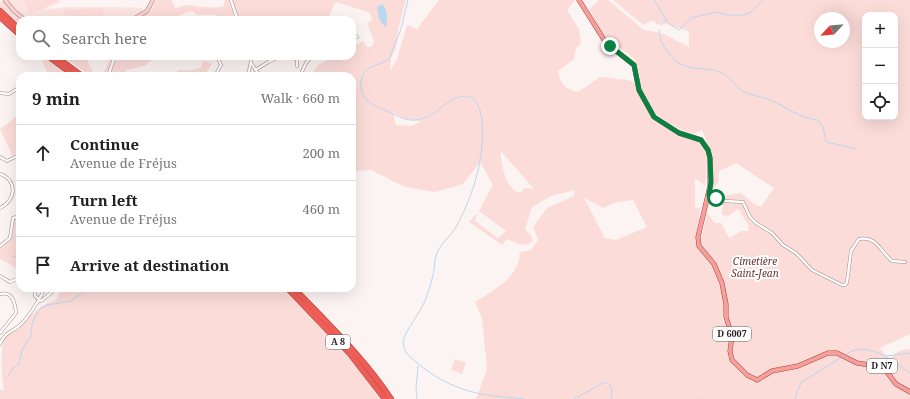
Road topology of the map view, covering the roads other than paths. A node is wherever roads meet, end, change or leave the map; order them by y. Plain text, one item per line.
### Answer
1 (5, 0) edge
2 (153, 0) edge
3 (231, 0) edge
4 (579, 0) edge
5 (0, 11) edge
6 (20, 16) edge
7 (139, 16) edge
8 (237, 16) edge
9 (0, 17) edge
10 (16, 26) edge
11 (16, 31) edge
12 (53, 60) edge
13 (60, 60) edge
14 (114, 60) edge
15 (219, 60) edge
16 (270, 60) edge
17 (297, 60) edge
18 (309, 60) edge
19 (251, 62) joint
20 (297, 66) dead end
21 (255, 70) joint
22 (70, 72) edge
23 (77, 72) edge
24 (109, 72) edge
25 (217, 72) edge
26 (249, 72) edge
27 (302, 72) edge
28 (16, 89) edge
29 (0, 93) edge
30 (0, 157) edge
31 (16, 157) edge
32 (0, 174) edge
33 (709, 195) junction
34 (0, 208) edge
35 (16, 217) edge
36 (0, 246) edge
37 (905, 262) dead end
38 (0, 276) edge
39 (16, 279) edge
40 (35, 292) edge
41 (42, 292) edge
42 (51, 292) edge
43 (291, 292) edge
44 (298, 292) edge
45 (0, 294) edge
46 (38, 300) junction
47 (0, 333) edge
48 (0, 344) edge
49 (842, 356) joint
50 (910, 392) edge
51 (385, 399) edge
52 (391, 399) edge

1 - 6 street
2 - 7 street
3 - 8 street
4 - 33 main road, D 6007
5 - 10 highway
9 - 11 highway
12 - 22 highway
13 - 23 highway
14 - 24 street
15 - 25 street
16 - 21 street
17 - 20 street
18 - 27 street
19 - 21 street
19 - 26 street
28 - 29 street
30 - 31 street
32 - 34 street
33 - 37 street
33 - 49 main road, D 6007
35 - 36 street
38 - 39 street
40 - 46 street
41 - 46 street
42 - 46 street
43 - 51 highway, A 8
44 - 52 highway, A 8
45 - 47 street
46 - 48 street
49 - 50 main road, D N7

